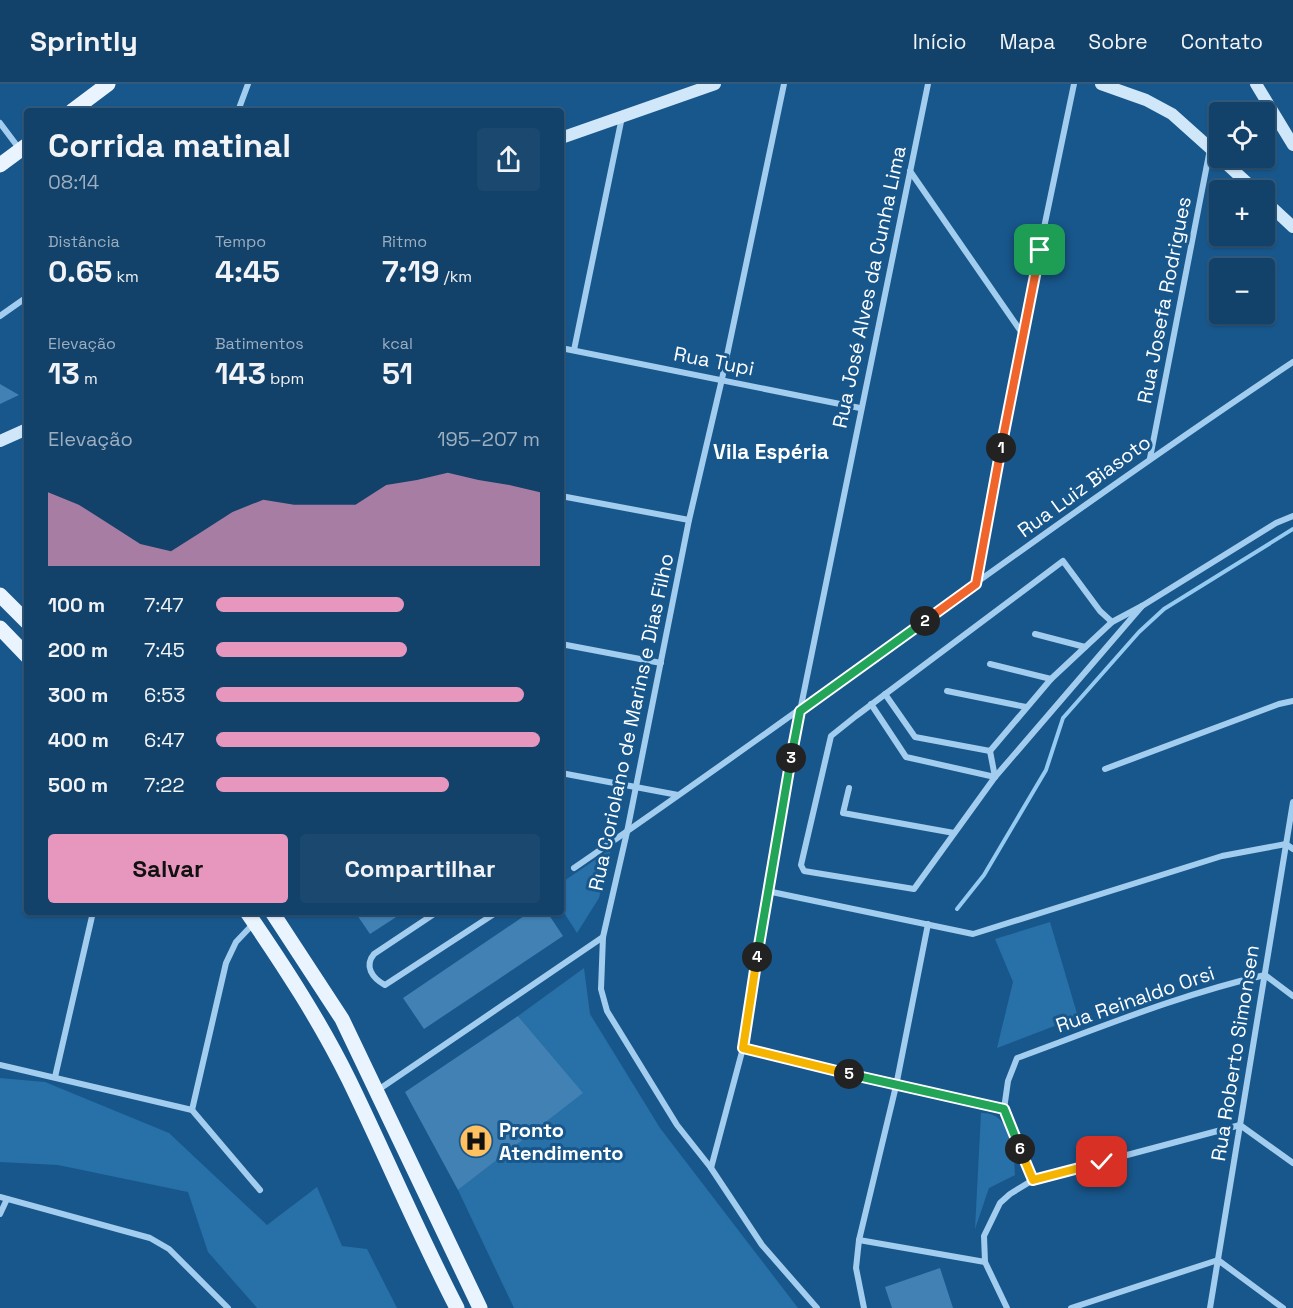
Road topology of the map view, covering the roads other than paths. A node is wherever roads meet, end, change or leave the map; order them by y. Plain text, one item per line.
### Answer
1 (108, 84) edge
2 (248, 84) edge
3 (716, 84) edge
4 (784, 84) edge
5 (928, 84) edge
6 (1074, 84) edge
7 (1101, 84) edge
8 (1256, 84) edge
9 (76, 108) edge
10 (239, 108) edge
11 (622, 117) junction
12 (0, 123) edge
13 (564, 137) edge
14 (1293, 145) edge
15 (1209, 147) edge
16 (24, 150) edge
17 (24, 152) edge
18 (1209, 153) edge
19 (0, 165) edge
20 (1232, 168) edge
21 (910, 171) junction
22 (1244, 180) edge
23 (1275, 210) edge
24 (1293, 227) edge
25 (24, 299) edge
26 (0, 316) edge
27 (1022, 333) junction
28 (564, 348) edge
29 (574, 350) junction
30 (1293, 362) edge
31 (722, 379) junction
32 (860, 408) junction
33 (24, 430) edge
34 (0, 441) edge
35 (1150, 458) junction
36 (564, 497) edge
37 (1293, 516) edge
38 (689, 520) junction
39 (976, 584) junction
40 (0, 595) edge
41 (1142, 606) junction
42 (24, 619) edge
43 (1112, 622) junction
44 (24, 628) edge
45 (1, 633) edge
46 (1035, 634) dead end
47 (564, 645) edge
48 (1085, 647) junction
49 (24, 653) edge
50 (662, 663) junction
51 (990, 664) dead end
52 (1051, 679) junction
53 (947, 691) dead end
54 (885, 694) junction
55 (1293, 701) edge
56 (871, 704) junction
57 (1026, 707) junction
58 (800, 711) junction
59 (990, 751) junction
60 (1105, 769) dead end
61 (564, 774) edge
62 (996, 777) junction
63 (849, 788) dead end
64 (636, 789) junction
65 (679, 795) junction
66 (1293, 802) edge
67 (627, 832) junction
68 (954, 833) junction
69 (1286, 844) junction
70 (1293, 849) edge
71 (574, 868) dead end
72 (767, 891) junction
73 (92, 915) edge
74 (274, 915) edge
75 (432, 915) edge
76 (492, 915) edge
77 (250, 918) edge
78 (928, 924) junction
79 (603, 938) junction
80 (1265, 975) junction
81 (1293, 996) edge
82 (743, 1048) junction
83 (0, 1065) edge
84 (55, 1077) junction
85 (896, 1086) junction
86 (378, 1090) junction
87 (1004, 1109) junction
88 (192, 1110) junction
89 (1240, 1125) junction
90 (1293, 1163) edge
91 (711, 1168) junction
92 (1033, 1180) junction
93 (260, 1190) dead end
94 (0, 1197) edge
95 (8, 1199) junction
96 (0, 1214) edge
97 (412, 1219) junction
98 (859, 1240) junction
99 (450, 1244) junction
100 (1218, 1260) junction
101 (985, 1262) junction
102 (228, 1308) edge
103 (457, 1308) edge
104 (480, 1308) edge
105 (817, 1308) edge
106 (864, 1308) edge
107 (1007, 1308) edge
108 (1071, 1308) edge
109 (1210, 1308) edge
110 (1283, 1308) edge

1 - 9 main road
2 - 10 street
3 - 11 main road
4 - 31 street, Rua Coriolano de Marins e Dias Filho
5 - 21 street, Rua José Alves da Cunha Lima
6 - 27 street
7 - 15 main road
8 - 14 main road
11 - 13 main road
11 - 29 street
12 - 16 street
17 - 19 main road
18 - 35 street, Rua Josefa Rodrigues
20 - 22 main road
21 - 27 street
21 - 32 street, Rua José Alves da Cunha Lima
23 - 24 main road
25 - 26 street
27 - 39 street
28 - 29 street, Rua Tupi
29 - 31 street, Rua Tupi
30 - 35 street, Rua Luiz Biasoto
31 - 32 street, Rua Tupi
31 - 38 street, Rua Coriolano de Marins e Dias Filho
32 - 58 street, Rua José Alves da Cunha Lima
33 - 34 main road
35 - 39 street, Rua Luiz Biasoto
36 - 38 street
37 - 41 street
38 - 50 street, Rua Coriolano de Marins e Dias Filho
39 - 58 street, Rua Luiz Biasoto
40 - 42 main road
41 - 43 street
41 - 62 street
43 - 48 street
43 - 54 street
44 - 45 main road
45 - 49 main road
46 - 48 street
47 - 50 street
48 - 52 street
50 - 64 street, Rua Coriolano de Marins e Dias Filho
51 - 52 street
52 - 57 street
53 - 57 street
54 - 56 street
54 - 59 street
55 - 60 street
56 - 62 street
56 - 68 street
57 - 59 street
58 - 65 street, Rua Luiz Biasoto
58 - 72 street, Rua José Alves da Cunha Lima
59 - 62 street
61 - 64 street
62 - 68 street
63 - 68 street
64 - 65 street
64 - 67 street, Rua Coriolano de Marins e Dias Filho
65 - 67 street, Rua Luiz Biasoto
66 - 69 street, Rua Roberto Simonsen
67 - 71 street, Rua Luiz Biasoto
67 - 79 street, Rua Coriolano de Marins e Dias Filho
69 - 70 street
69 - 78 street
69 - 80 street, Rua Roberto Simonsen
72 - 78 street
72 - 82 street, Rua José Alves da Cunha Lima
73 - 84 street
74 - 86 main road
75 - 76 street
77 - 88 street
77 - 97 main road
78 - 85 street
79 - 86 street
79 - 91 street, Rua Coriolano de Marins e Dias Filho
80 - 81 street
80 - 87 street, Rua Reinaldo Orsi
80 - 89 street, Rua Roberto Simonsen
82 - 85 street
82 - 91 street, Rua José Alves da Cunha Lima
83 - 84 street
84 - 88 street
85 - 87 street
85 - 98 street
86 - 99 main road
87 - 92 street
88 - 93 street
89 - 90 street
89 - 92 street
89 - 100 street, Rua Roberto Simonsen
91 - 105 street, Rua Coriolano de Marins e Dias Filho
92 - 101 street
94 - 95 street
95 - 96 street
95 - 102 street
97 - 99 main road
97 - 103 main road
98 - 101 street
98 - 106 street
99 - 104 main road
100 - 108 street
100 - 109 street, Rua Roberto Simonsen
100 - 110 street
101 - 107 street

